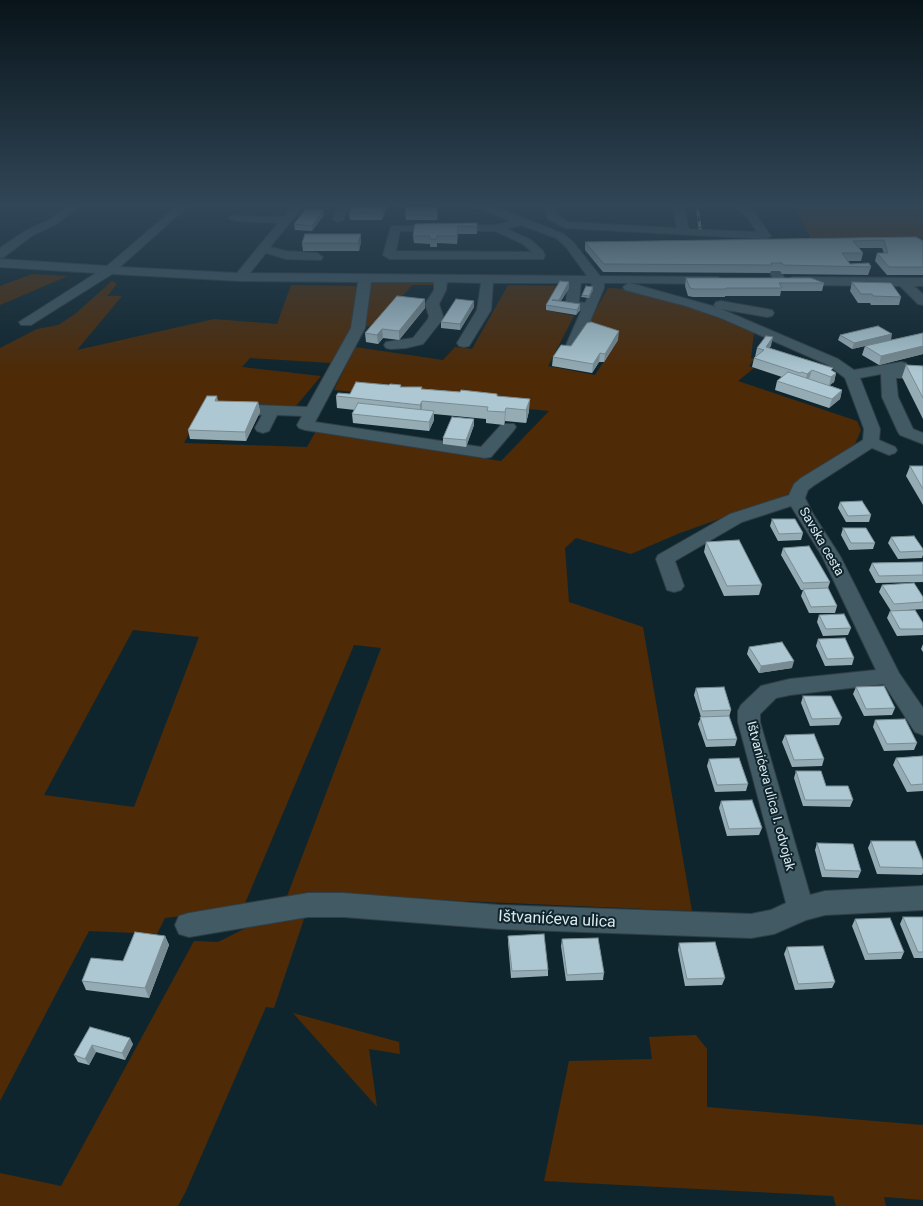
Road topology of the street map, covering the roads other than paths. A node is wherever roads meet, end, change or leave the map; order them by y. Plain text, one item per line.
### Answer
1 (120, 261) edge
2 (253, 261) edge
3 (399, 261) edge
4 (538, 261) edge
5 (586, 261) edge
6 (0, 263) edge
7 (867, 269) edge
8 (110, 270) junction
9 (240, 277) junction
10 (365, 279) junction
11 (441, 279) junction
12 (488, 280) junction
13 (575, 280) junction
14 (605, 280) junction
15 (654, 280) junction
16 (726, 281) edge
17 (765, 281) edge
18 (882, 282) junction
19 (904, 282) junction
20 (923, 282) edge
21 (920, 296) edge
22 (589, 309) junction
23 (767, 313) dead end
24 (26, 322) dead end
25 (464, 343) dead end
26 (391, 345) dead end
27 (573, 345) edge
28 (923, 365) edge
29 (923, 374) edge
30 (863, 387) junction
31 (221, 408) edge
32 (272, 410) junction
33 (313, 412) junction
34 (508, 427) dead end
35 (263, 428) dead end
36 (923, 439) edge
37 (870, 442) junction
38 (889, 450) dead end
39 (796, 498) junction
40 (674, 586) dead end
41 (890, 676) junction
42 (923, 726) edge
43 (923, 898) edge
44 (801, 909) junction
45 (189, 925) dead end

1 - 8 street
2 - 9 street
3 - 4 street
5 - 14 street
6 - 8 street
7 - 18 street
8 - 9 street
8 - 24 street
9 - 10 street
10 - 11 street
10 - 33 street
11 - 12 street
11 - 26 street
12 - 13 street
12 - 25 street
13 - 14 street
13 - 22 street
14 - 15 street
14 - 22 street
14 - 30 street
15 - 16 street
15 - 23 street
17 - 18 street
18 - 19 street
19 - 20 street
19 - 21 street
22 - 27 street
28 - 30 street
29 - 30 street
30 - 36 street
30 - 37 street
31 - 32 street
32 - 33 street
32 - 35 street
33 - 34 street
37 - 38 street
37 - 39 street, Savska cesta
39 - 40 street
39 - 41 street, Savska cesta
41 - 42 street, Savska cesta
41 - 44 street, Ištvanićeva ulica I. odvojak
43 - 44 street, Ištvanićeva ulica
44 - 45 street, Ištvanićeva ulica

